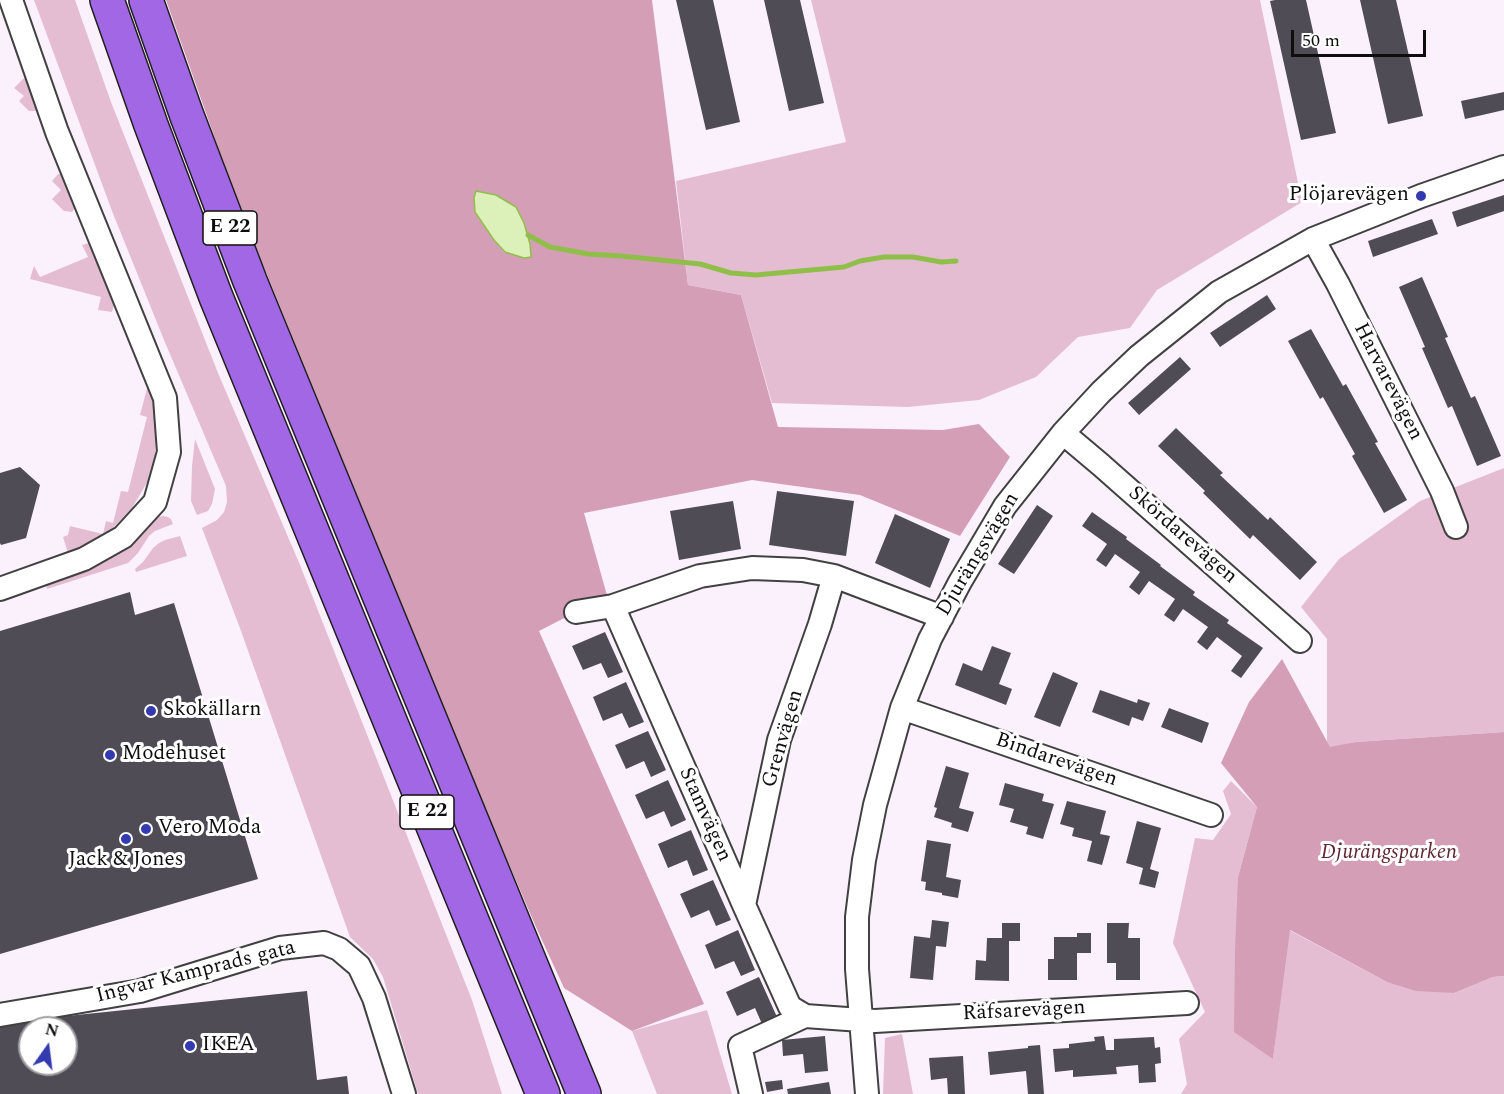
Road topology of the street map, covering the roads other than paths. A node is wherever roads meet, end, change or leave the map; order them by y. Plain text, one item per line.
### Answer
1 (11, 0) edge
2 (107, 0) edge
3 (146, 0) edge
4 (1504, 167) edge
5 (1313, 239) junction
6 (1063, 433) junction
7 (1456, 527) dead end
8 (834, 576) junction
9 (0, 589) edge
10 (613, 606) junction
11 (576, 612) dead end
12 (942, 617) junction
13 (1300, 641) dead end
14 (902, 708) junction
15 (1211, 815) dead end
16 (744, 905) junction
17 (1187, 1003) dead end
18 (0, 1015) edge
19 (805, 1016) junction
20 (861, 1019) junction
21 (539, 1087) edge
22 (404, 1094) edge
23 (584, 1094) edge
24 (751, 1094) edge
25 (867, 1094) edge

1 - 9 street
2 - 21 highway, E 22
3 - 23 highway, E 22
4 - 5 street, Djurängsvägen
5 - 6 street, Djurängsvägen
5 - 7 street, Harvarevägen
6 - 12 street, Djurängsvägen
6 - 13 street, Skördarevägen
8 - 10 street
8 - 12 street
8 - 16 street, Grenvägen
10 - 11 street
10 - 16 street, Stamvägen
12 - 14 street, Djurängsvägen
14 - 15 street, Bindarevägen
14 - 20 street, Djurängsvägen
16 - 19 street, Stamvägen
17 - 20 street, Räfsarevägen
18 - 22 street, Ingvar Kamprads gata
19 - 20 street
19 - 24 street
20 - 25 street, Djurängsvägen

